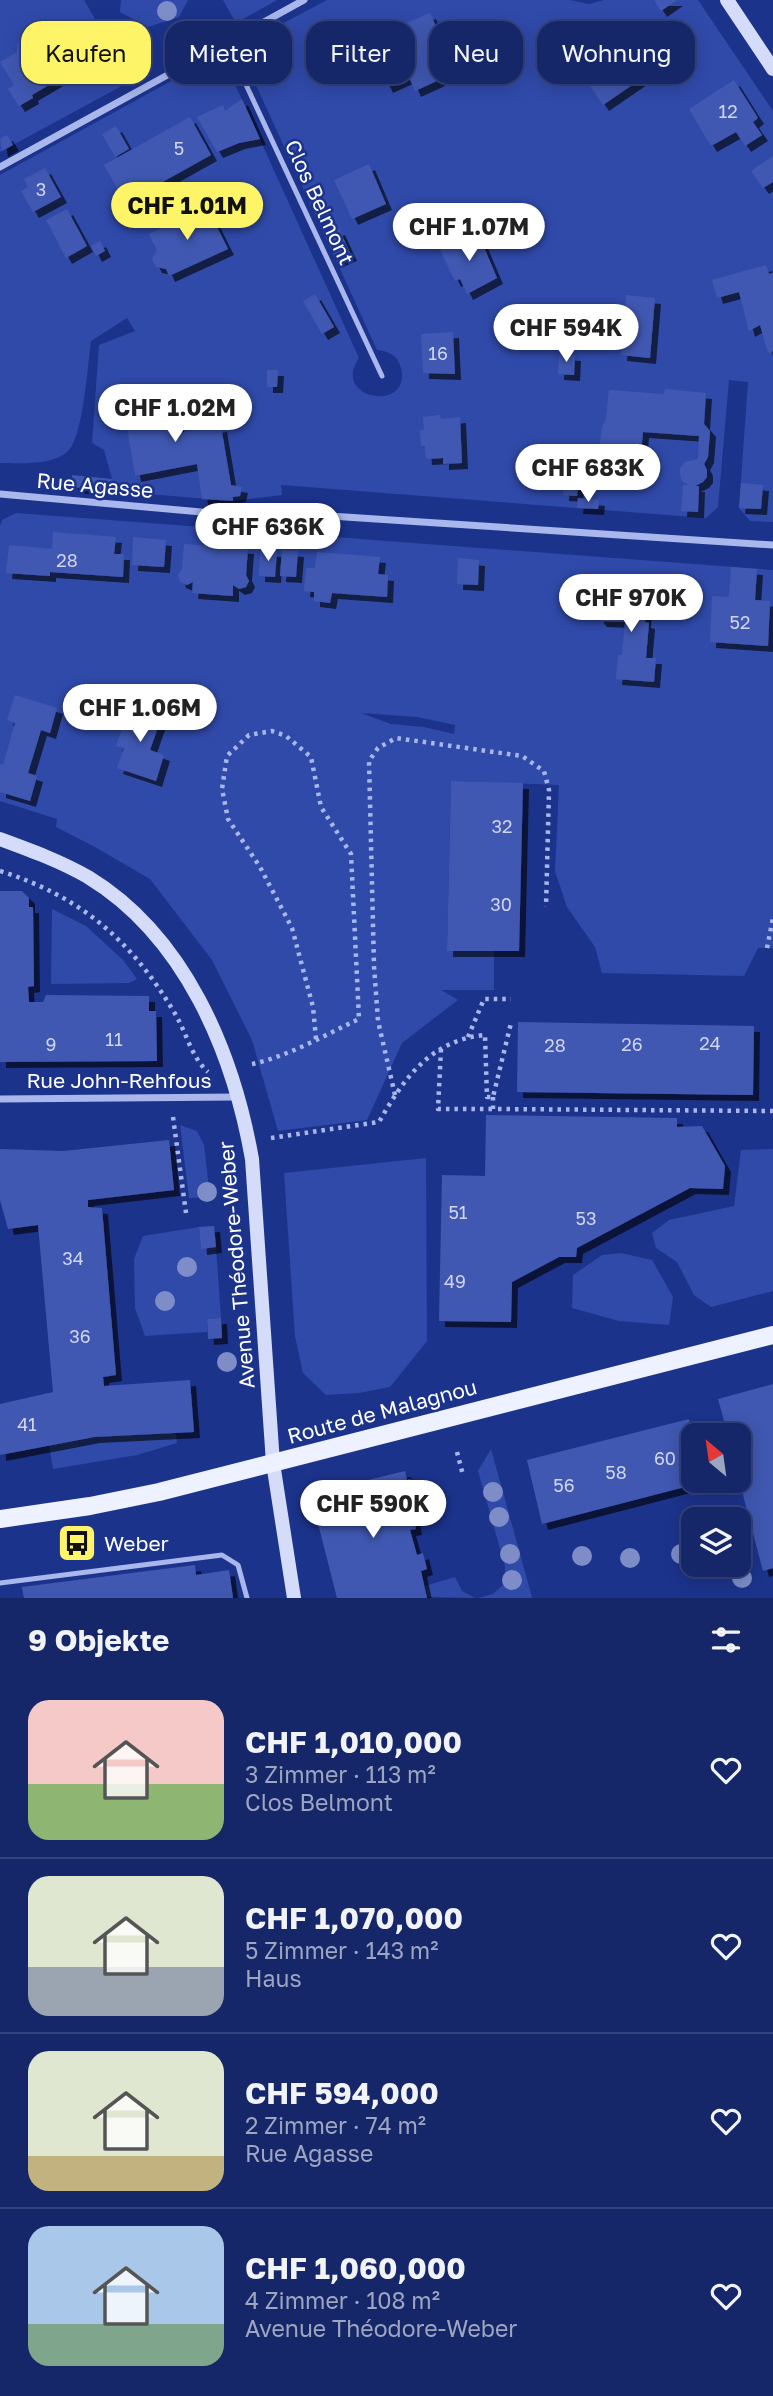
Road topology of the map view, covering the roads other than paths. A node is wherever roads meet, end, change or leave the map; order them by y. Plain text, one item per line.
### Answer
1 (304, 0) edge
2 (727, 0) edge
3 (267, 21) edge
4 (773, 69) edge
5 (165, 78) edge
6 (246, 84) edge
7 (0, 167) edge
8 (382, 376) dead end
9 (0, 494) edge
10 (773, 545) edge
11 (0, 839) edge
12 (238, 1097) junction
13 (0, 1099) edge
14 (773, 1335) edge
15 (273, 1463) junction
16 (0, 1519) edge
17 (0, 1583) edge
18 (247, 1598) edge
19 (294, 1598) edge

1 - 3 street
2 - 4 street
5 - 7 street
6 - 8 lane, Clos Belmont
9 - 10 street, Rue Agasse
11 - 12 street, Avenue Théodore-Weber
12 - 13 street, Rue John-Rehfous
12 - 15 street, Avenue Théodore-Weber
14 - 15 main road, Route de Malagnou
15 - 16 main road, Route de Malagnou
15 - 19 street, Avenue Théodore-Weber
17 - 18 lane

